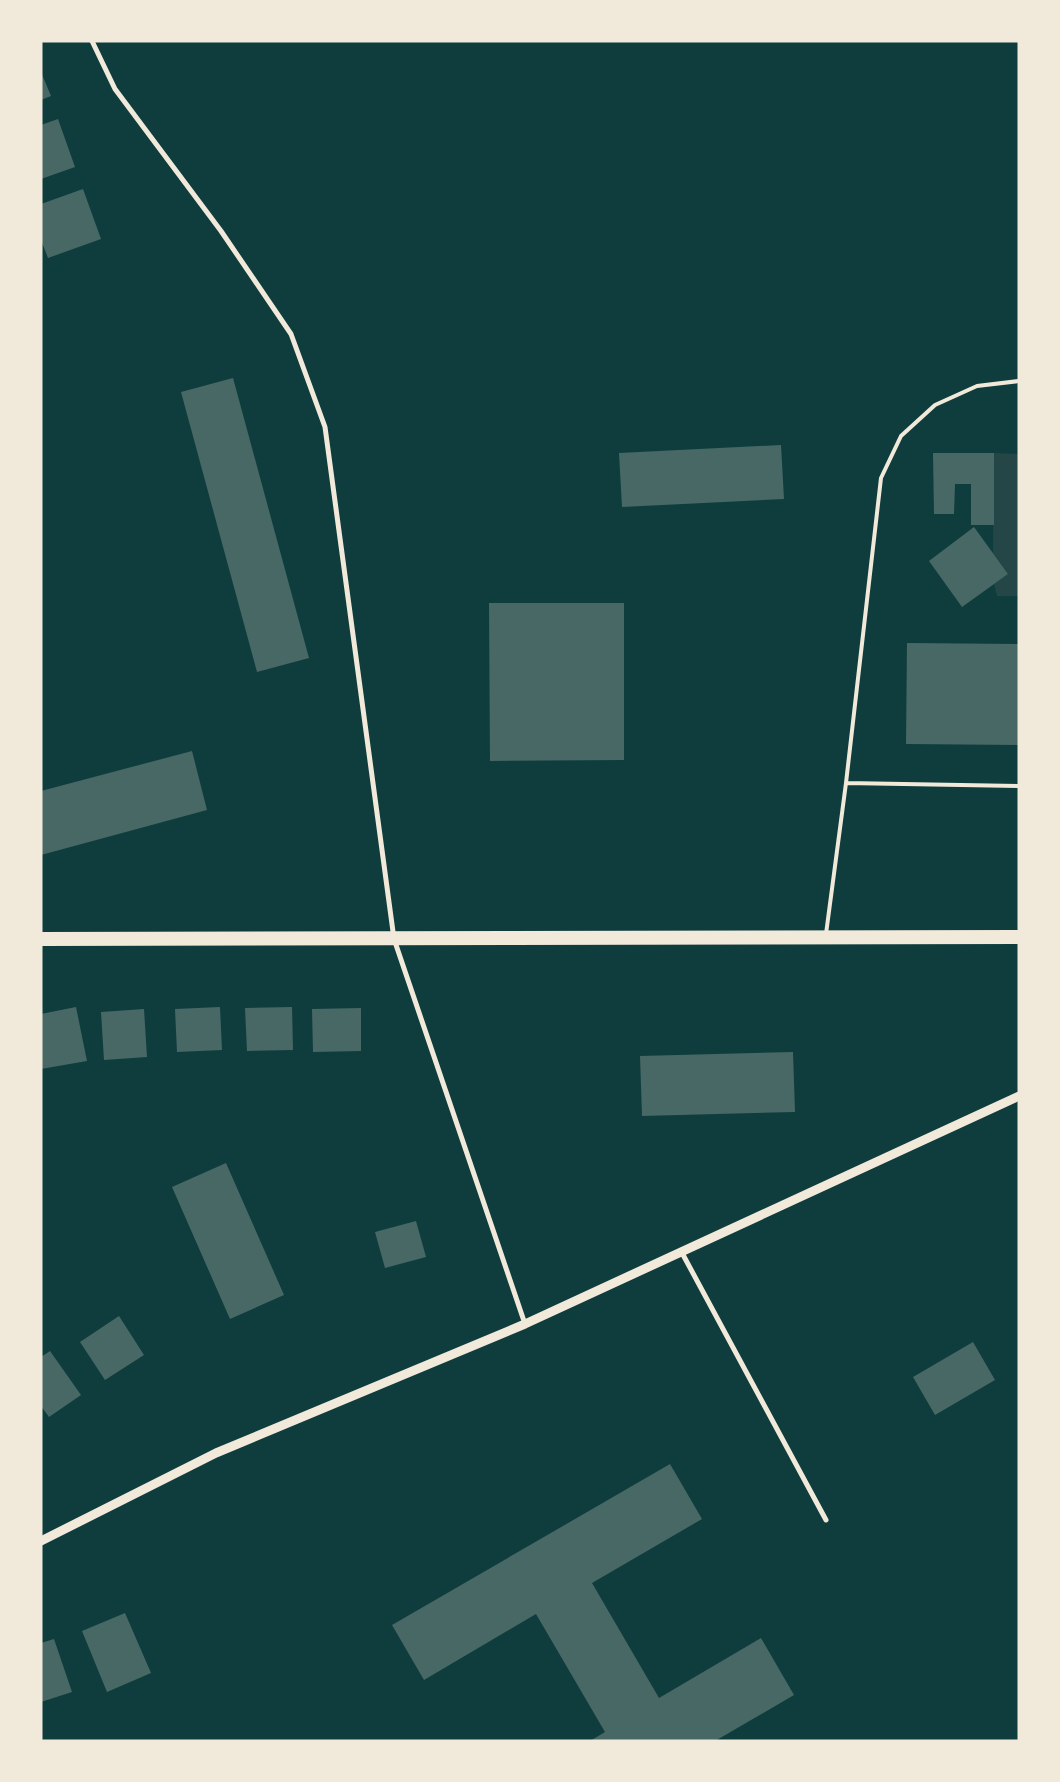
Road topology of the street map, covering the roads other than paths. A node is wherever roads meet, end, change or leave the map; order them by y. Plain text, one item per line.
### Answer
1 (92, 41) edge
2 (1019, 381) edge
3 (846, 783) junction
4 (1019, 786) edge
5 (825, 937) junction
6 (1019, 937) edge
7 (41, 939) edge
8 (394, 939) junction
9 (1019, 1096) edge
10 (680, 1251) junction
11 (525, 1324) junction
12 (826, 1520) dead end
13 (41, 1541) edge

1 - 8 street
2 - 3 lane
3 - 4 lane
3 - 5 lane
5 - 6 highway
5 - 8 highway
7 - 8 highway
8 - 11 street
9 - 10 street
10 - 11 street
10 - 12 street
11 - 13 street

